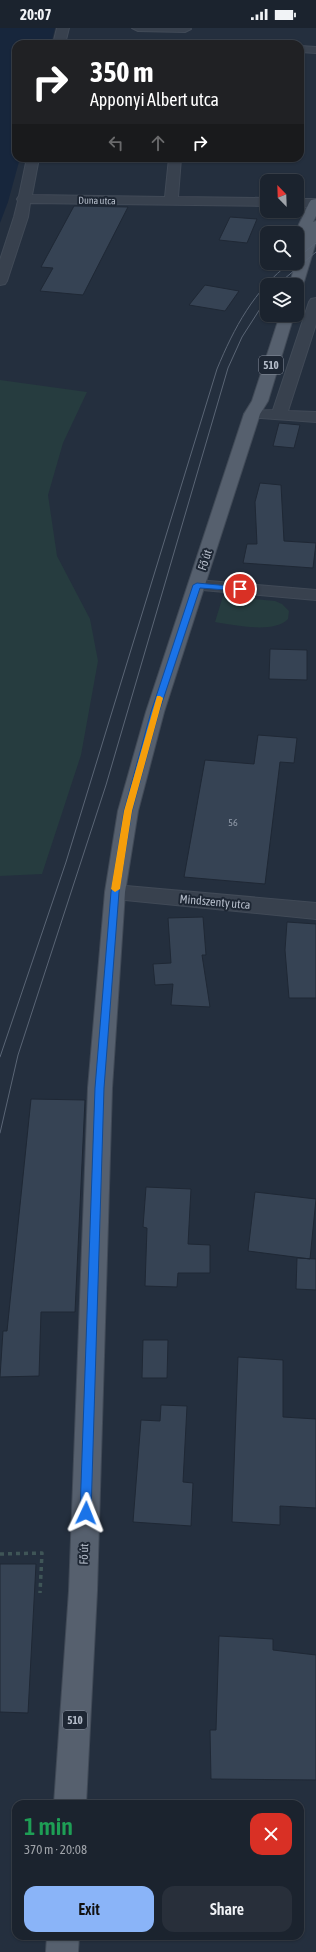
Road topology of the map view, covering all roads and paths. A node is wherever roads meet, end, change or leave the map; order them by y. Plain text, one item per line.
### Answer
1 (63, 28) edge
2 (138, 28) edge
3 (186, 29) edge
4 (60, 40) edge
5 (185, 40) edge
6 (304, 49) edge
7 (316, 50) edge
8 (32, 162) edge
9 (175, 162) edge
10 (23, 199) junction
11 (171, 201) junction
12 (260, 202) edge
13 (304, 203) edge
14 (316, 203) edge
15 (316, 225) edge
16 (304, 227) edge
17 (298, 278) edge
18 (0, 281) edge
19 (316, 302) edge
20 (274, 322) edge
21 (285, 322) edge
22 (252, 414) junction
23 (279, 415) junction
24 (316, 417) edge
25 (197, 585) junction
26 (316, 595) edge
27 (115, 892) junction
28 (316, 911) edge
29 (0, 1554) edge
30 (40, 1593) dead end
31 (70, 1800) edge
32 (63, 1940) edge
33 (62, 1952) edge

1 - 4 street
2 - 3 street
3 - 5 street
6 - 7 street
8 - 10 street
9 - 11 street
10 - 11 street, Duna utca
10 - 18 street
11 - 12 street, Duna utca
13 - 14 street
14 - 16 main road
15 - 17 main road
19 - 23 street
20 - 22 main road, Fő út / 510
21 - 22 main road, Fő út / 510
22 - 23 street
22 - 25 main road, Fő út / 510
23 - 24 street
25 - 26 street
25 - 27 main road, Fő út / 510
27 - 28 street, Mindszenty utca
27 - 31 main road, Fő út / 510
29 - 30 path
32 - 33 main road

